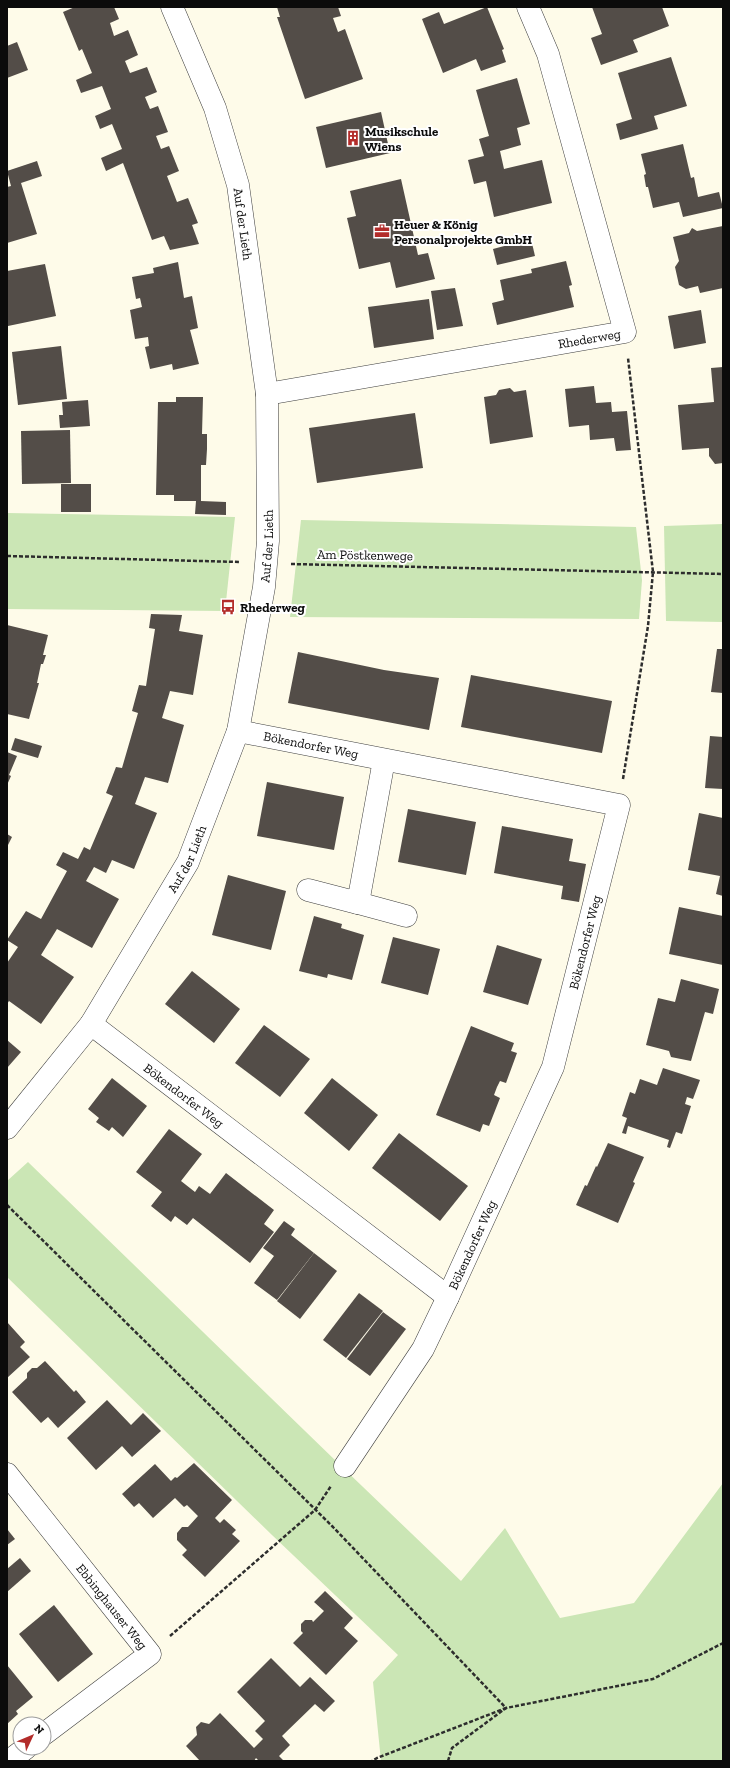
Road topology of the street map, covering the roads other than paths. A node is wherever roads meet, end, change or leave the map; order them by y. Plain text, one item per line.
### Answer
1 (172, 7) edge
2 (528, 7) edge
3 (267, 394) junction
4 (238, 731) junction
5 (384, 760) junction
6 (308, 890) dead end
7 (358, 903) junction
8 (406, 916) dead end
9 (92, 1024) junction
10 (7, 1128) edge
11 (448, 1297) junction
12 (344, 1466) road end
13 (7, 1474) edge
14 (52, 1728) edge

1 - 3 street, Auf der Lieth
2 - 3 street, Rhederweg
3 - 4 street, Auf der Lieth
4 - 5 street, Bökendorfer Weg
4 - 9 street, Auf der Lieth
5 - 7 street
5 - 11 street, Bökendorfer Weg
6 - 7 street
7 - 8 street
9 - 10 street, Auf der Lieth
9 - 11 street, Bökendorfer Weg
11 - 12 street, Bökendorfer Weg
13 - 14 street, Ebbinghauser Weg

